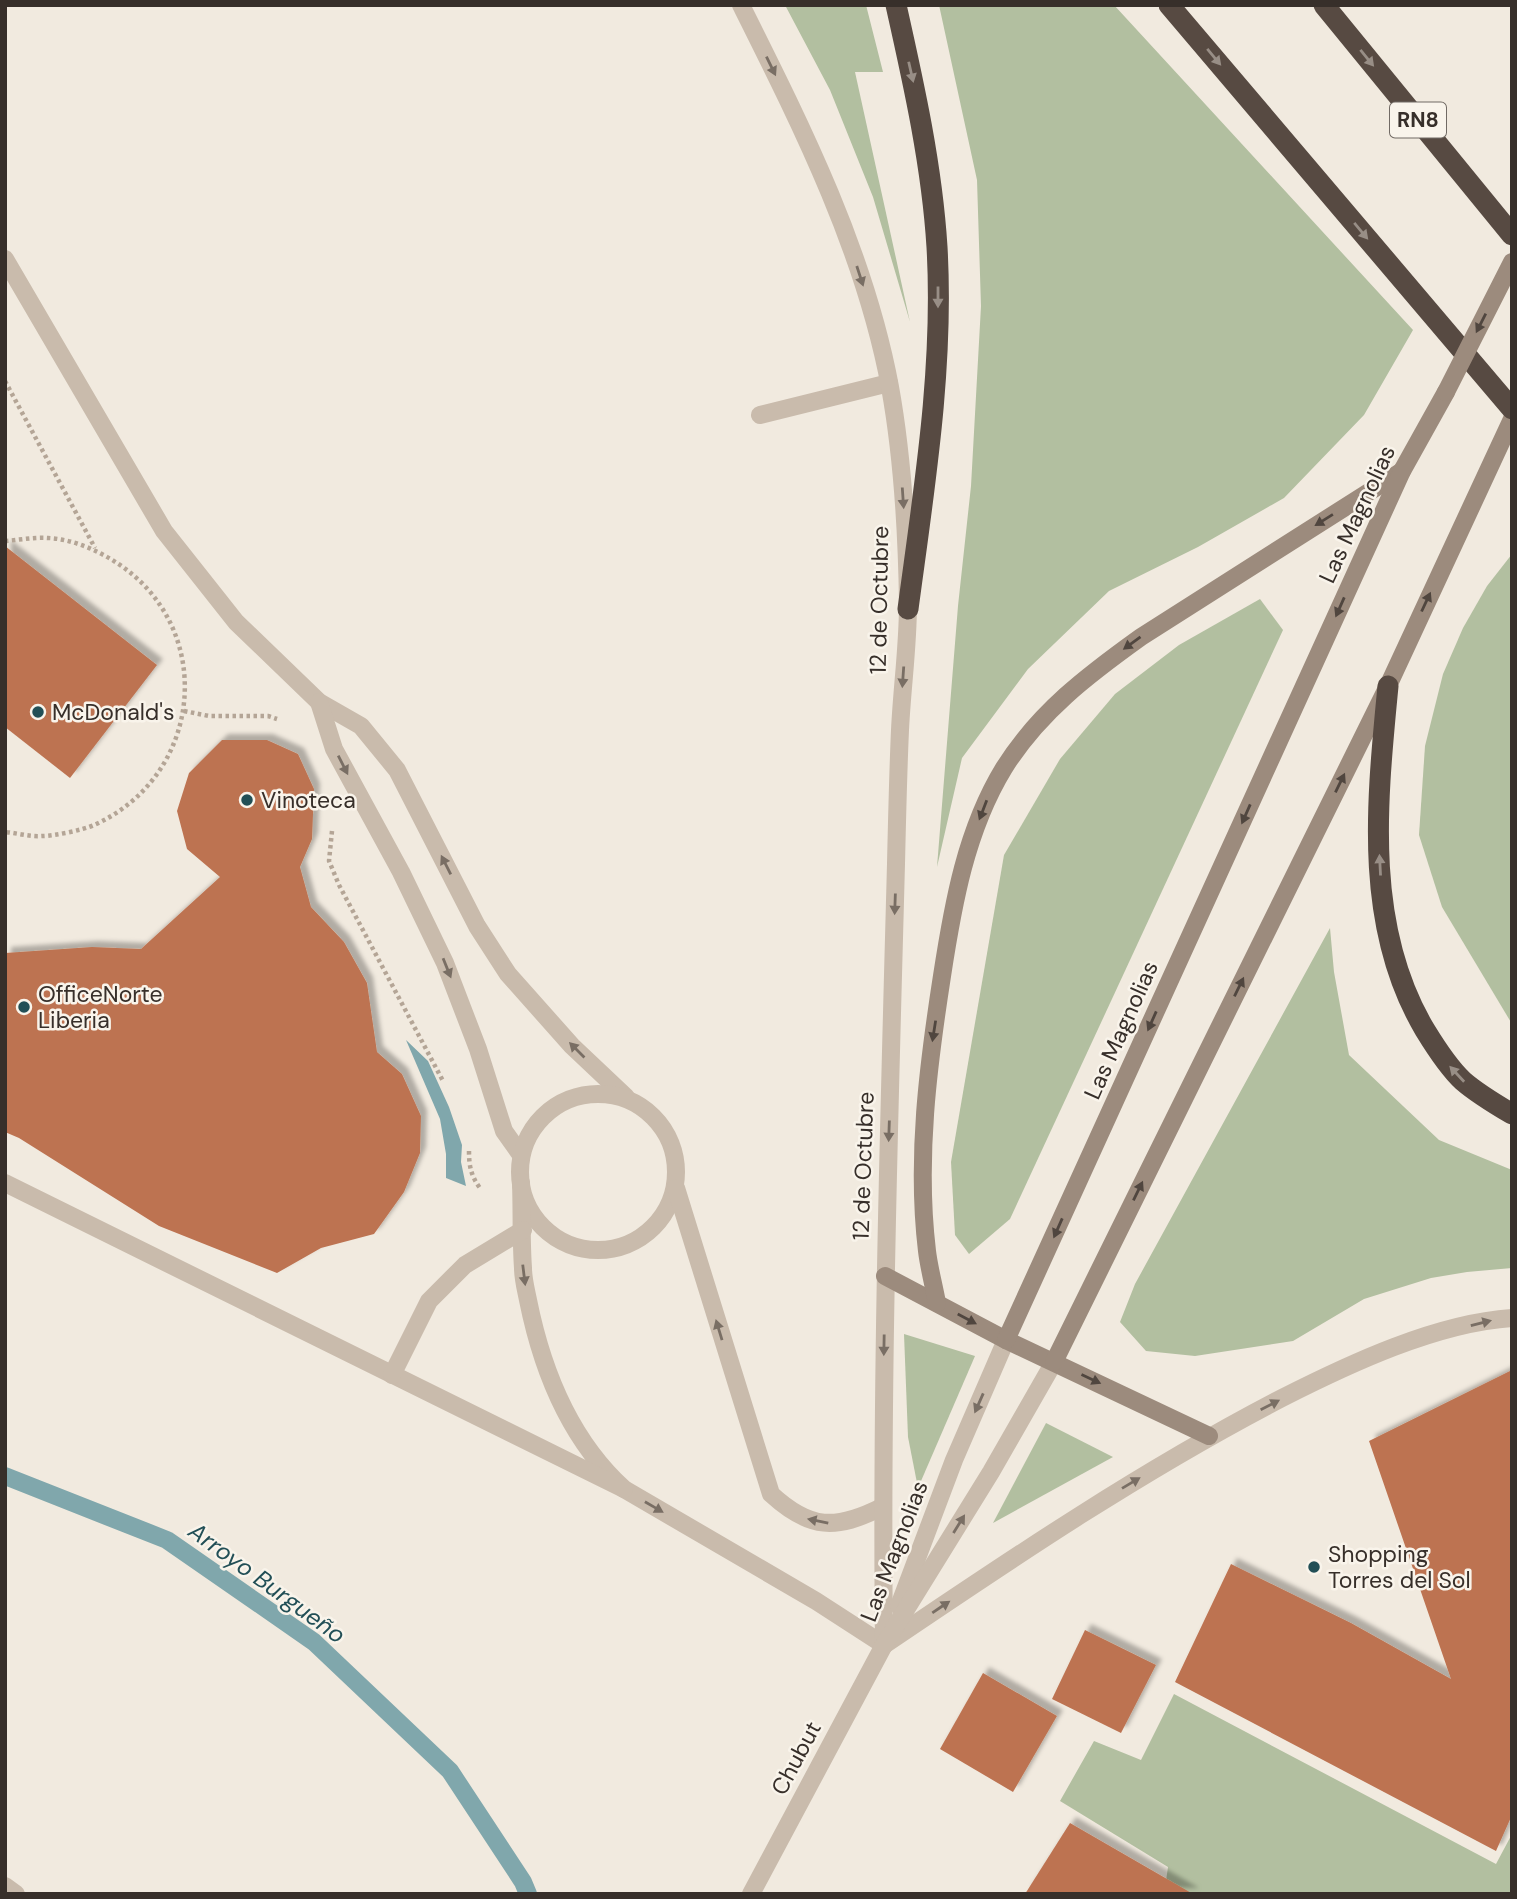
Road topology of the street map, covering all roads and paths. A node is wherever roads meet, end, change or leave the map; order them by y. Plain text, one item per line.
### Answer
1 (741, 5) edge
2 (896, 5) edge
3 (1169, 5) edge
4 (1324, 5) edge
5 (1512, 235) edge
6 (5, 259) edge
7 (1512, 262) edge
8 (5, 381) edge
9 (889, 383) junction
10 (1512, 409) edge
11 (760, 415) dead end
12 (1512, 419) edge
13 (1402, 471) junction
14 (5, 541) edge
15 (96, 549) junction
16 (908, 608) junction
17 (1388, 686) junction
18 (320, 702) junction
19 (184, 711) junction
20 (286, 723) dead end
21 (333, 829) dead end
22 (5, 832) edge
23 (444, 1081) dead end
24 (626, 1097) junction
25 (1512, 1114) edge
26 (469, 1146) dead end
27 (521, 1155) junction
28 (521, 1182) junction
29 (5, 1184) edge
30 (676, 1188) junction
31 (523, 1230) junction
32 (885, 1276) junction
33 (937, 1303) junction
34 (1512, 1318) edge
35 (1006, 1340) junction
36 (1054, 1362) junction
37 (392, 1375) junction
38 (1209, 1436) junction
39 (624, 1489) junction
40 (882, 1507) junction
41 (884, 1645) junction
42 (5, 1886) edge
43 (16, 1894) edge
44 (751, 1894) edge

1 -> 9 street, 12 de Octubre
2 -> 16 highway
3 -> 10 highway
4 -> 5 highway, RN8
6 - 18 street
7 -> 13 main road, Las Magnolias, bridge
8 - 15 path
9 - 11 street
9 -> 16 street, 12 de Octubre
17 -> 12 main road, Las Magnolias
13 -> 33 main road
13 -> 35 main road, Las Magnolias
14 - 15 path
15 - 19 path
16 -> 32 street, 12 de Octubre
25 -> 17 highway
36 -> 17 main road, Las Magnolias
24 -> 18 street
18 -> 27 street
19 - 20 path
19 - 22 path
21 - 23 path
24 - 27 street
24 - 30 street
26 - 28 path
27 - 28 street
28 - 30 street
28 - 31 street
29 - 37 street
40 -> 30 street
31 - 37 street
31 -> 39 street
32 - 33 main road
32 -> 40 street, 12 de Octubre
33 -> 35 main road
38 -> 34 street
35 - 36 main road
35 -> 41 street, Las Magnolias
36 -> 38 main road
41 -> 36 street, Las Magnolias
37 - 39 street
41 -> 38 street
39 -> 41 street
40 - 41 street, 12 de Octubre
41 - 44 street, Chubut
42 - 43 street

